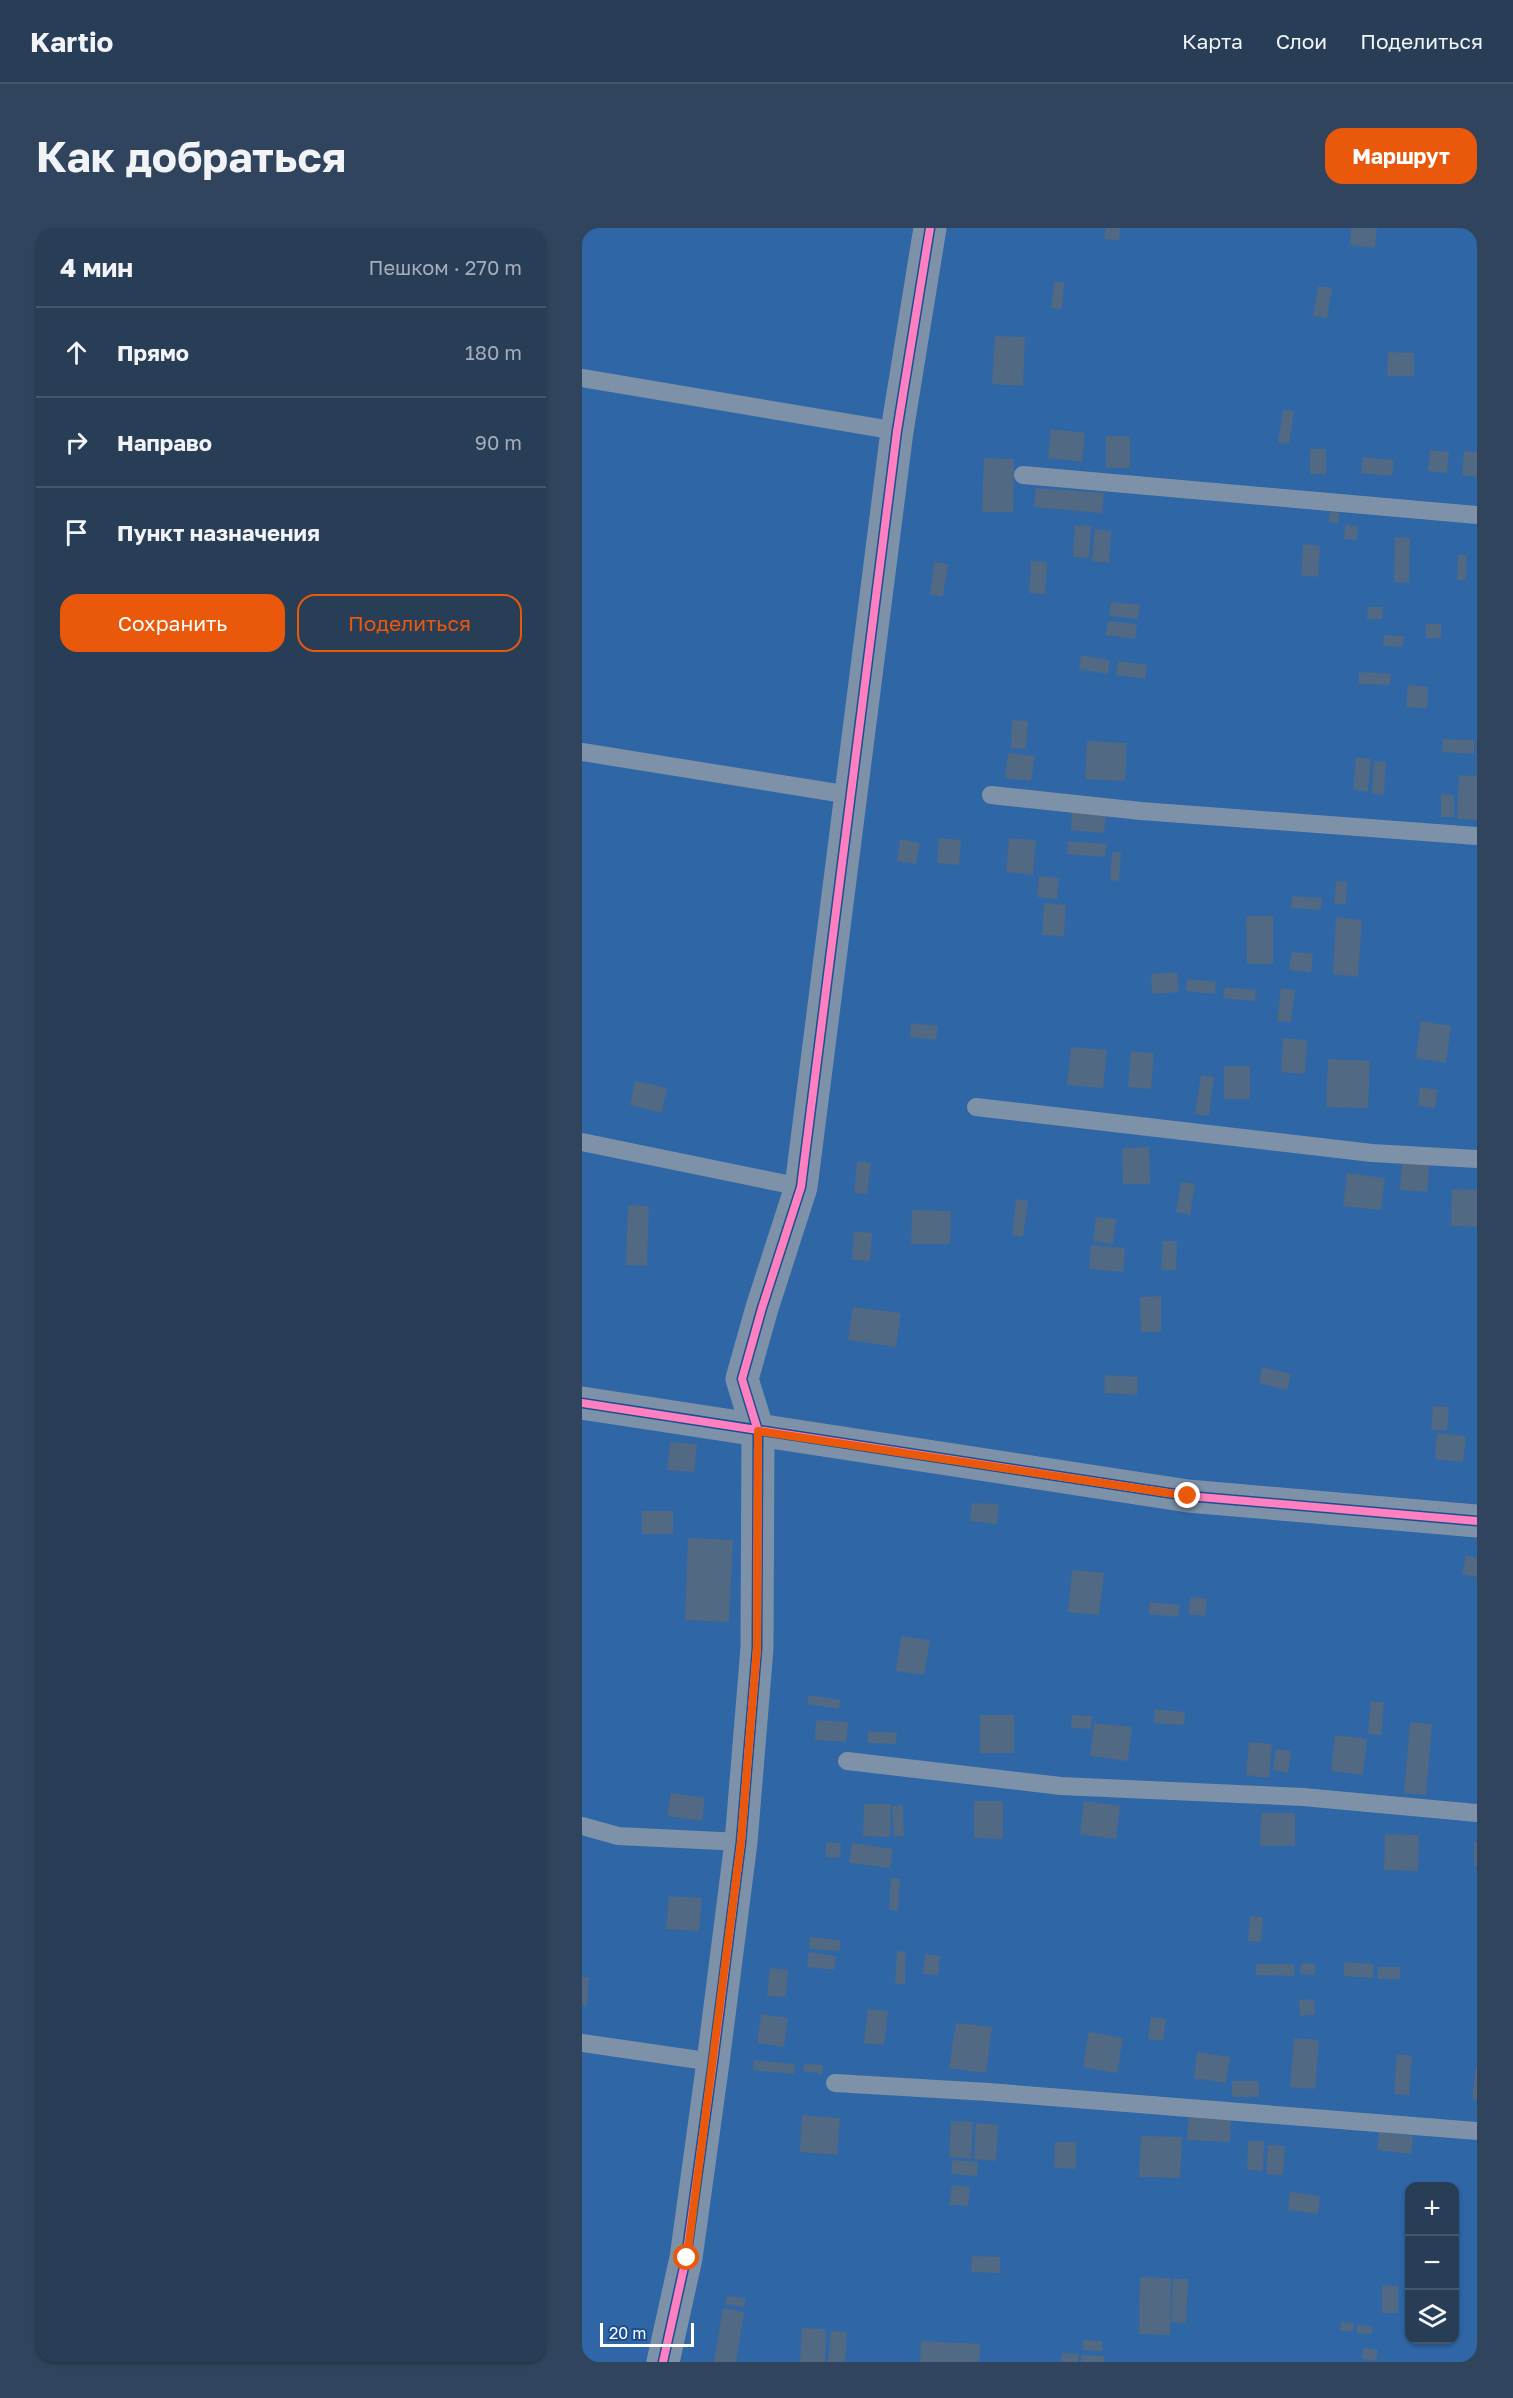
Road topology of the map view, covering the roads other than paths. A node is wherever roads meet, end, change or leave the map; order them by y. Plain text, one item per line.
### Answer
1 (930, 228) edge
2 (582, 378) edge
3 (897, 431) junction
4 (1023, 475) dead end
5 (1477, 515) edge
6 (582, 752) edge
7 (850, 795) junction
8 (991, 795) dead end
9 (1477, 836) edge
10 (976, 1107) dead end
11 (582, 1142) edge
12 (1477, 1159) edge
13 (801, 1187) junction
14 (582, 1403) edge
15 (758, 1431) junction
16 (1477, 1521) edge
17 (847, 1761) dead end
18 (1477, 1813) edge
19 (582, 1826) edge
20 (741, 1842) junction
21 (582, 2043) edge
22 (713, 2061) junction
23 (835, 2083) dead end
24 (1477, 2131) edge
25 (663, 2362) edge

1 - 3 street
2 - 3 lane
3 - 7 street
4 - 5 lane
6 - 7 lane
7 - 13 street
8 - 9 lane
10 - 12 lane
11 - 13 lane
13 - 15 street
14 - 15 street
15 - 16 street
15 - 20 street
17 - 18 lane
19 - 20 lane
20 - 22 street
21 - 22 lane
22 - 25 street
23 - 24 lane

